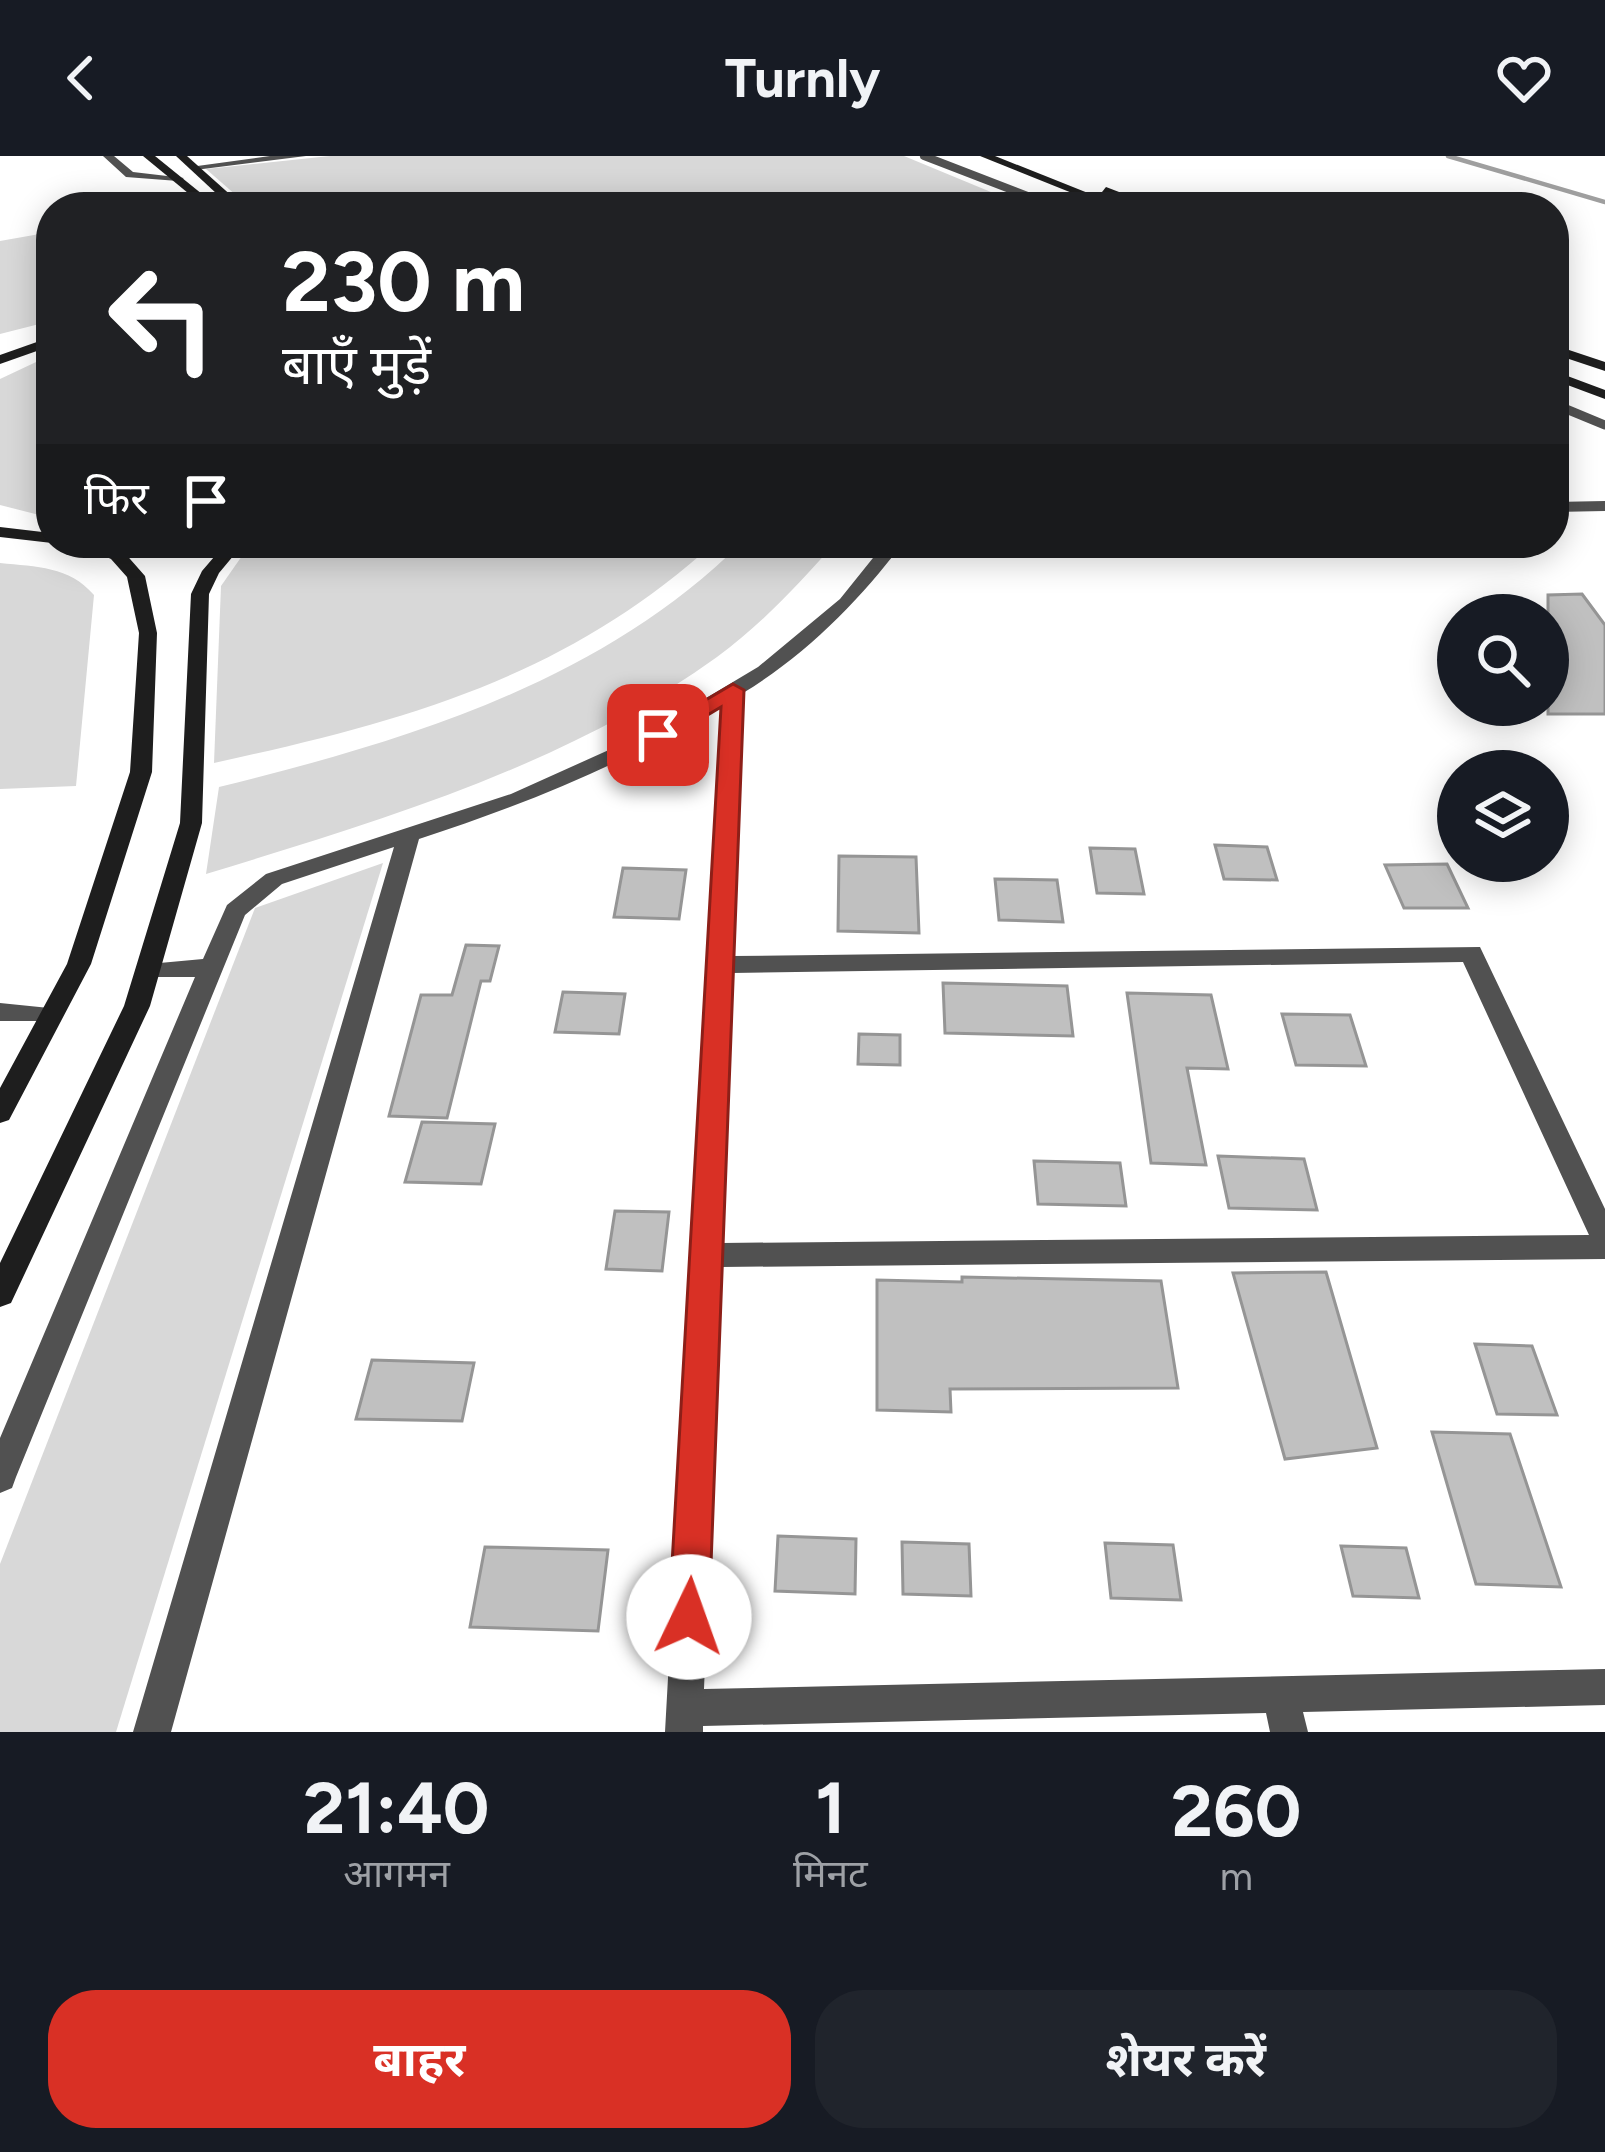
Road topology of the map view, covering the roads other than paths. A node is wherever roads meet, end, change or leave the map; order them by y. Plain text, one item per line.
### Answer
1 (108, 156) edge
2 (148, 156) edge
3 (181, 156) edge
4 (301, 156) edge
5 (924, 156) edge
6 (986, 156) edge
7 (1020, 156) edge
8 (219, 160) edge
9 (195, 167) junction
10 (178, 178) junction
11 (194, 192) edge
12 (222, 192) edge
13 (1016, 192) edge
14 (1078, 192) edge
15 (1111, 192) edge
16 (36, 347) edge
17 (1569, 354) edge
18 (0, 360) edge
19 (1605, 367) edge
20 (1569, 381) edge
21 (1605, 395) edge
22 (1569, 410) edge
23 (1605, 424) edge
24 (1605, 506) edge
25 (1569, 507) edge
26 (0, 532) edge
27 (36, 536) edge
28 (120, 558) edge
29 (222, 558) edge
30 (882, 558) edge
31 (733, 690) junction
32 (409, 835) junction
33 (720, 964) junction
34 (212, 967) junction
35 (147, 971) junction
36 (0, 1012) edge
37 (50, 1015) junction
38 (0, 1113) edge
39 (1605, 1243) edge
40 (706, 1255) junction
41 (0, 1294) edge
42 (0, 1478) edge
43 (1605, 1688) edge
44 (1281, 1695) junction
45 (684, 1720) edge
46 (152, 1732) edge
47 (1289, 1732) edge

1 - 10 street
2 - 10 street
3 - 9 street
4 - 8 street
5 - 13 lane
6 - 14 street
7 - 15 street
8 - 9 street
9 - 12 street
10 - 11 street
16 - 18 street
17 - 19 street
20 - 21 street
22 - 23 lane
24 - 25 street
26 - 27 street
28 - 37 street
29 - 35 street
30 - 31 street
31 - 32 street
31 - 33 street
32 - 34 street
32 - 46 street
33 - 39 street
33 - 40 street
34 - 35 street
34 - 42 street
35 - 41 street
36 - 37 street
37 - 38 street
39 - 40 street
40 - 45 street
43 - 44 street
44 - 45 street
44 - 47 street

